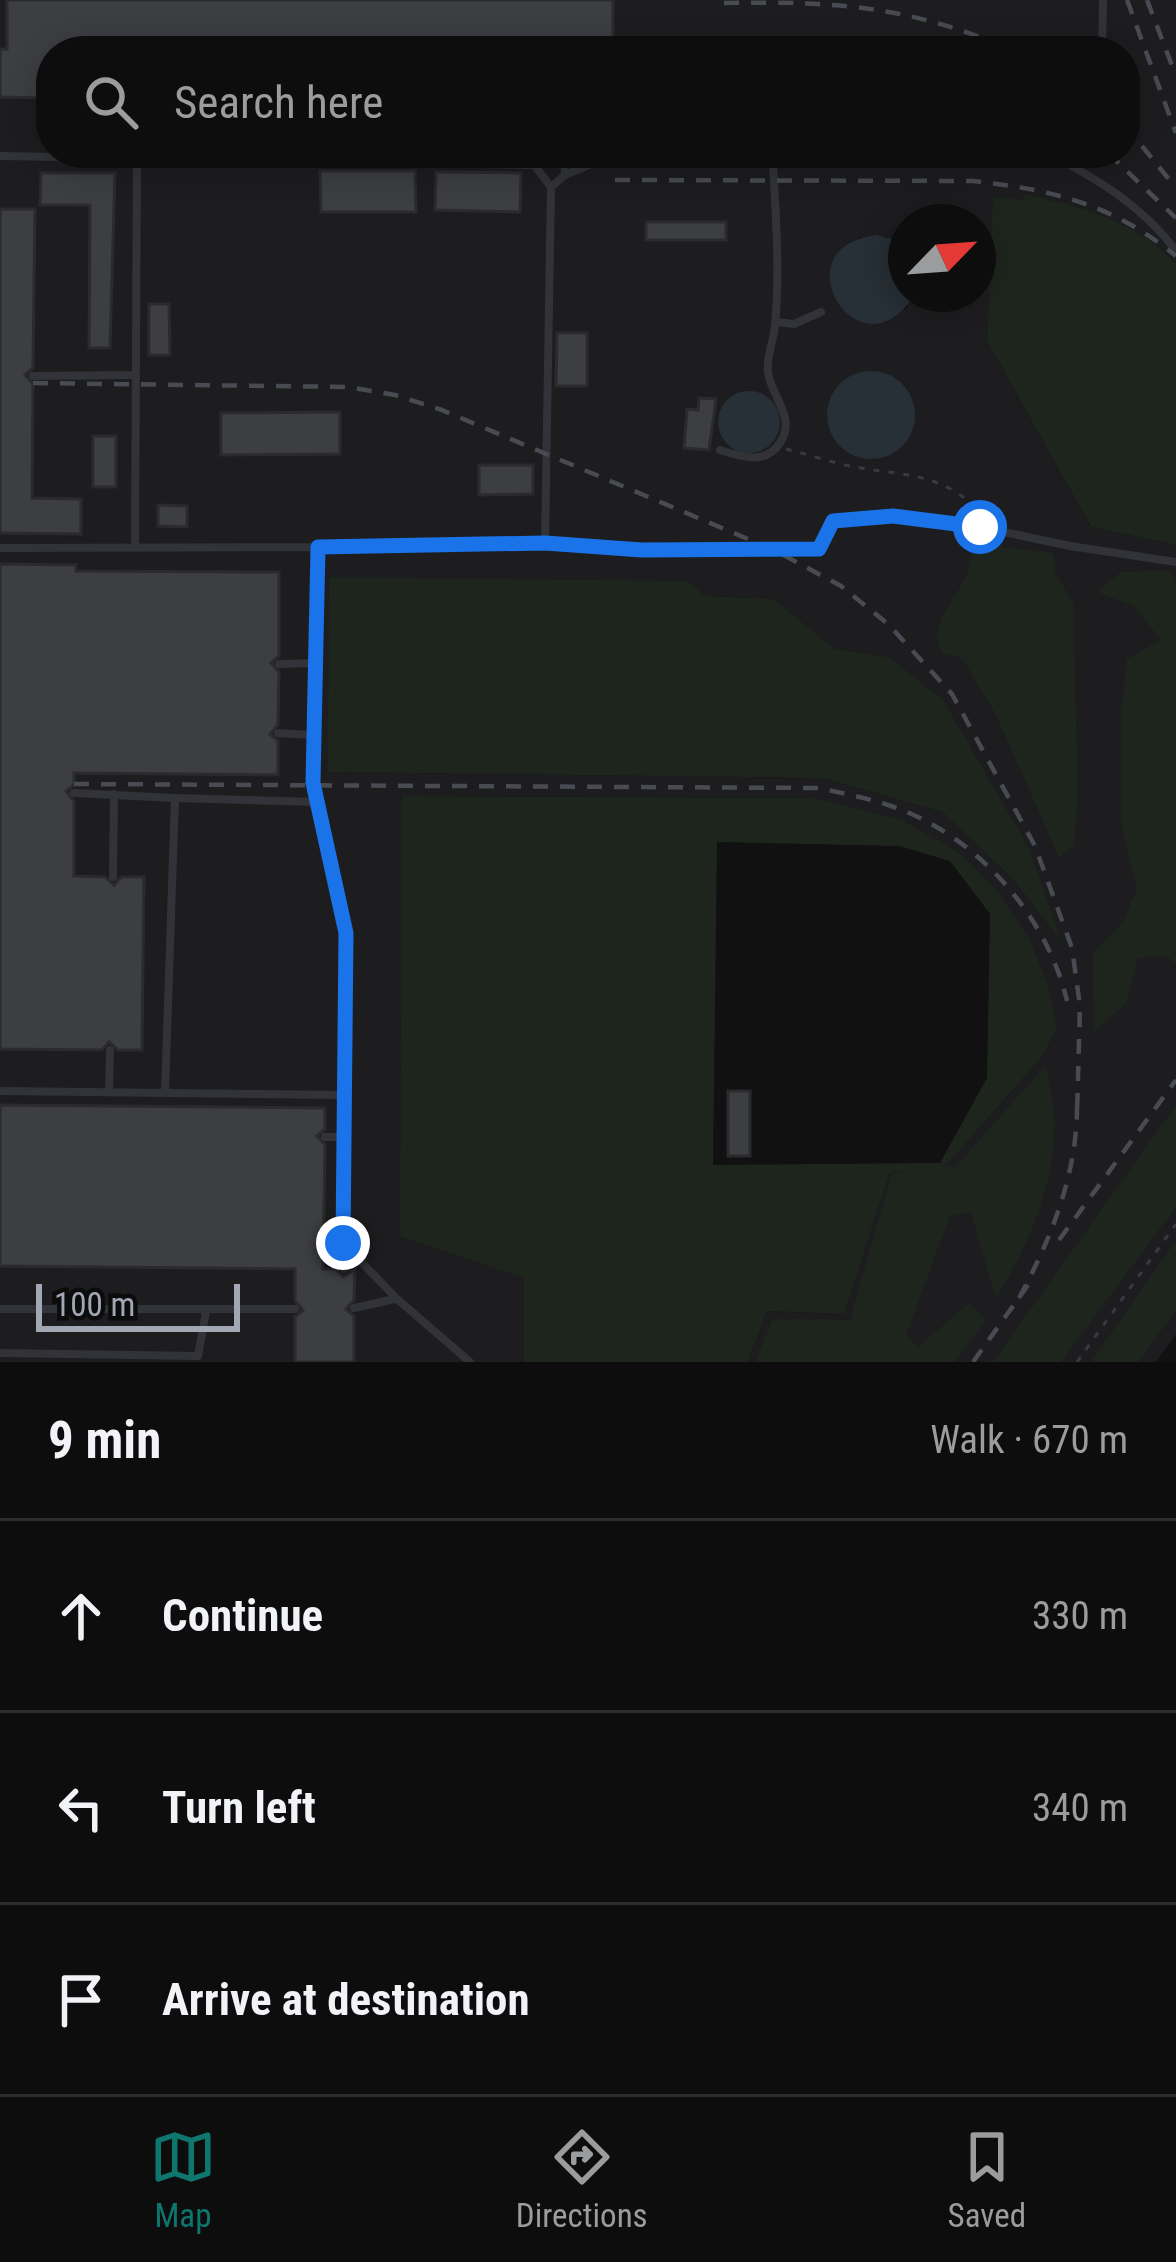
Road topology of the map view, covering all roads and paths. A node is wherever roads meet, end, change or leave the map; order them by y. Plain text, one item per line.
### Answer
1 (1103, 0) edge
2 (1102, 36) edge
3 (0, 156) edge
4 (36, 156) edge
5 (136, 168) edge
6 (536, 168) edge
7 (565, 168) edge
8 (582, 168) edge
9 (773, 168) edge
10 (1076, 168) edge
11 (565, 175) junction
12 (551, 188) junction
13 (1176, 251) edge
14 (821, 312) dead end
15 (776, 322) junction
16 (135, 375) junction
17 (33, 376) dead end
18 (778, 447) junction
19 (720, 450) dead end
20 (988, 523) dead end
21 (545, 543) junction
22 (318, 547) junction
23 (0, 548) edge
24 (135, 548) junction
25 (1176, 562) edge
26 (318, 663) junction
27 (279, 664) dead end
28 (278, 733) dead end
29 (311, 735) junction
30 (74, 794) dead end
31 (115, 794) junction
32 (176, 799) junction
33 (316, 802) junction
34 (113, 877) dead end
35 (110, 1050) dead end
36 (0, 1091) edge
37 (109, 1092) junction
38 (165, 1093) junction
39 (344, 1095) junction
40 (325, 1137) dead end
41 (344, 1137) junction
42 (1176, 1224) edge
43 (343, 1243) junction
44 (344, 1269) dead end
45 (396, 1298) junction
46 (354, 1308) dead end
47 (0, 1309) edge
48 (295, 1309) dead end
49 (206, 1312) junction
50 (0, 1353) edge
51 (470, 1362) edge
52 (1077, 1362) edge

1 - 2 lane
3 - 4 lane
5 - 16 lane
6 - 12 lane
7 - 11 lane
8 - 11 lane
9 - 15 lane
10 - 13 lane
11 - 12 lane
12 - 21 lane
14 - 15 lane
15 - 18 lane
16 - 17 lane
16 - 24 lane
18 - 19 lane
18 - 20 path
21 - 22 lane
21 - 25 lane
22 - 24 lane
22 - 26 lane
23 - 24 lane
26 - 27 lane
26 - 29 lane
28 - 29 lane
29 - 33 lane
30 - 31 lane
31 - 32 lane
31 - 34 lane
32 - 33 lane
32 - 38 lane
33 - 39 lane
35 - 37 lane
36 - 37 lane
37 - 38 lane
38 - 39 lane
39 - 41 lane
40 - 41 lane
41 - 43 lane
42 - 52 path
43 - 44 lane
43 - 45 lane
45 - 46 lane
45 - 51 lane
47 - 49 lane
48 - 49 lane
49 - 50 lane

